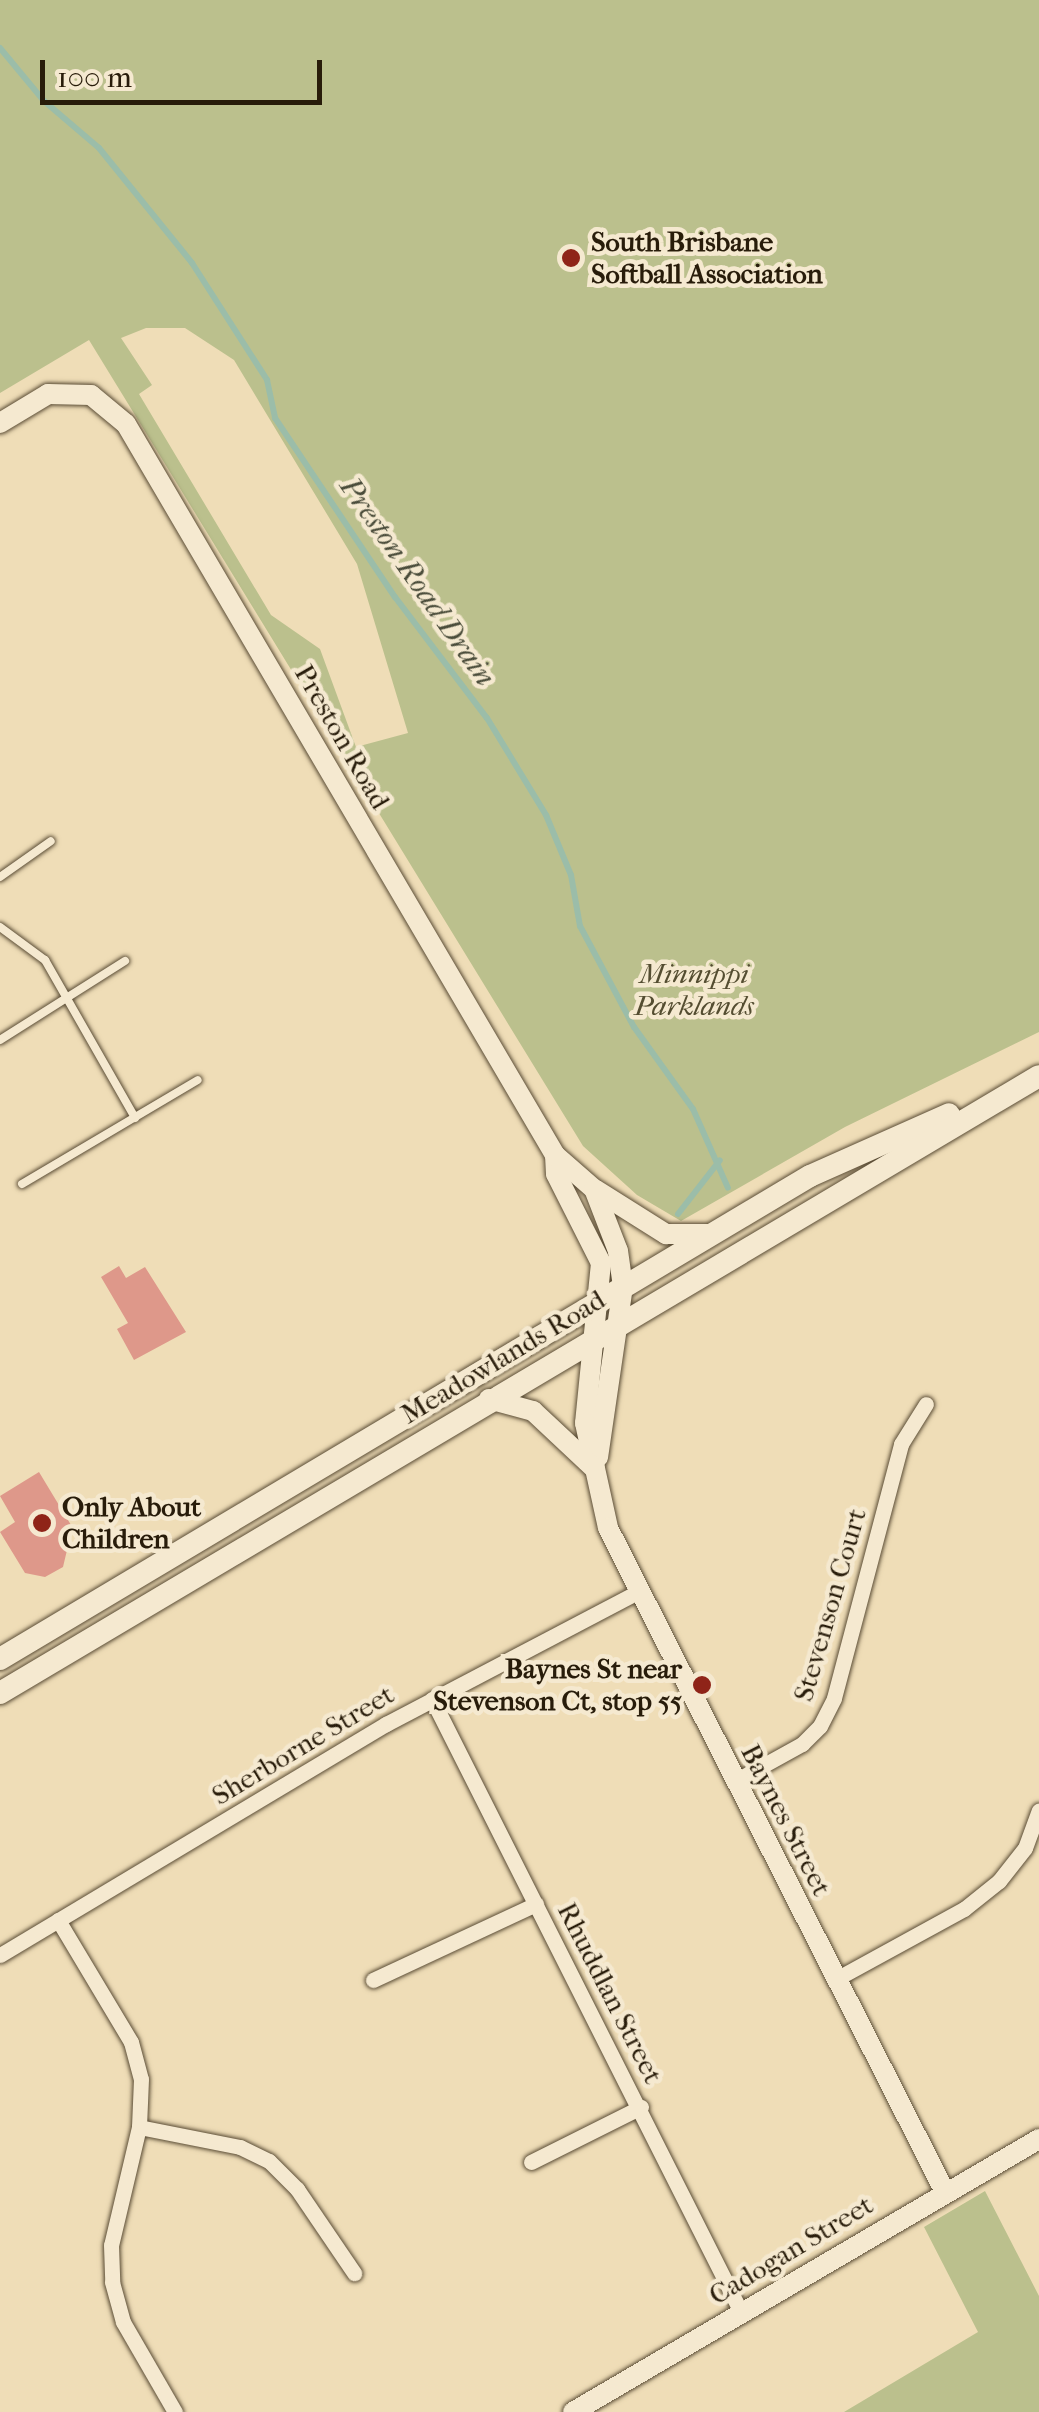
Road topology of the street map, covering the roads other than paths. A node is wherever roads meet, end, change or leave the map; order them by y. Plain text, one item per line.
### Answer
1 (0, 423) edge
2 (51, 841) dead end
3 (0, 877) edge
4 (0, 927) edge
5 (125, 960) dead end
6 (67, 996) junction
7 (0, 1040) edge
8 (1039, 1075) edge
9 (198, 1080) dead end
10 (135, 1118) junction
11 (555, 1154) junction
12 (22, 1184) dead end
13 (594, 1189) junction
14 (714, 1233) junction
15 (623, 1286) junction
16 (600, 1300) junction
17 (617, 1324) junction
18 (595, 1337) junction
19 (489, 1400) junction
20 (926, 1404) dead end
21 (595, 1469) junction
22 (639, 1590) junction
23 (0, 1659) edge
24 (0, 1693) edge
25 (432, 1699) junction
26 (735, 1781) junction
27 (1039, 1810) edge
28 (1032, 1850) edge
29 (536, 1904) junction
30 (58, 1920) junction
31 (0, 1956) edge
32 (372, 1980) dead end
33 (836, 1980) junction
34 (640, 2107) junction
35 (139, 2126) junction
36 (1039, 2139) edge
37 (531, 2162) dead end
38 (944, 2190) junction
39 (354, 2274) dead end
40 (741, 2312) junction
41 (175, 2412) edge
42 (573, 2412) edge

1 - 11 street, Preston Road
2 - 3 lane
4 - 6 lane
5 - 6 lane
6 - 7 lane
6 - 10 lane
8 - 14 main road, Meadowlands Road
8 - 17 main road, Meadowlands Road
9 - 10 lane
10 - 12 lane
11 - 13 street, Preston Road
11 - 16 street, Preston Road
13 - 14 street
13 - 15 street, Preston Road
14 - 15 main road, Meadowlands Road
15 - 16 main road, Meadowlands Road
15 - 17 street, Baynes Street
16 - 18 street, Baynes Street
16 - 23 main road, Meadowlands Road
17 - 18 main road, Meadowlands Road
17 - 21 street, Baynes Street
18 - 19 main road, Meadowlands Road
18 - 21 street, Baynes Street
19 - 21 street
19 - 24 main road, Meadowlands Road
20 - 26 street, Stevenson Court
21 - 22 street, Baynes Street
22 - 25 street, Sherborne Street
22 - 26 street, Baynes Street
25 - 29 street, Rhuddlan Street
25 - 30 street, Sherborne Street
26 - 33 street, Baynes Street
27 - 28 street
28 - 33 street
29 - 32 street
29 - 34 street, Rhuddlan Street
30 - 31 street, Sherborne Street
30 - 35 street
33 - 38 street, Baynes Street
34 - 37 street
34 - 40 street, Rhuddlan Street
35 - 39 street
35 - 41 street
36 - 38 street, Cadogan Street
38 - 40 street, Cadogan Street
40 - 42 street, Cadogan Street

